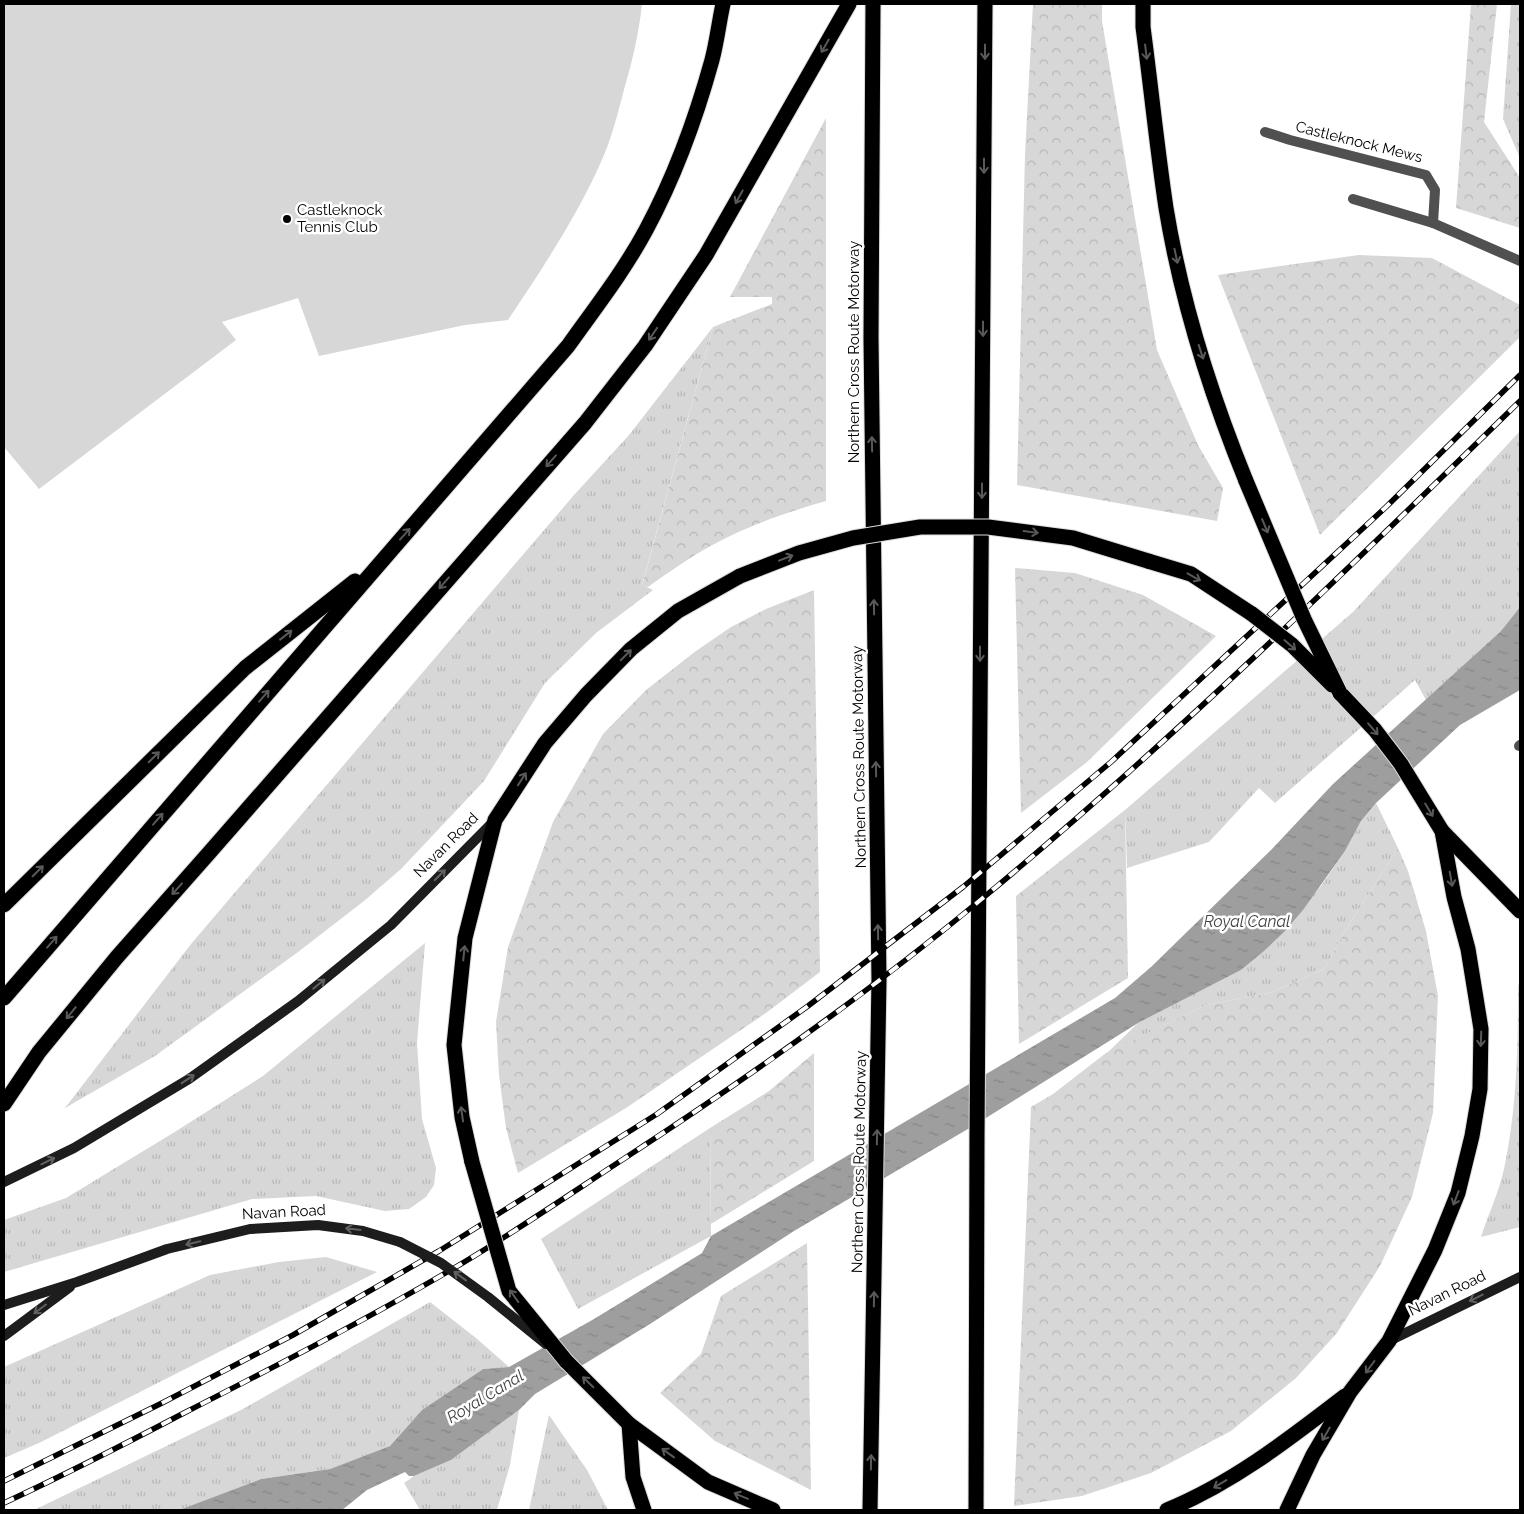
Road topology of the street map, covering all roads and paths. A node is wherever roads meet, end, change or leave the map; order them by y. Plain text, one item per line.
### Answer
1 (723, 4) edge
2 (849, 4) edge
3 (873, 4) edge
4 (985, 4) edge
5 (1143, 4) edge
6 (1265, 132) dead end
7 (1353, 199) dead end
8 (1433, 223) junction
9 (1520, 261) edge
10 (384, 557) junction
11 (1340, 693) junction
12 (495, 820) junction
13 (1442, 832) junction
14 (4, 905) edge
15 (1520, 911) edge
16 (4, 998) edge
17 (4, 1104) edge
18 (4, 1182) edge
19 (1520, 1277) edge
20 (76, 1282) junction
21 (4, 1305) edge
22 (4, 1336) edge
23 (1389, 1341) junction
24 (566, 1361) junction
25 (1350, 1392) junction
26 (629, 1424) junction
27 (644, 1510) edge
28 (774, 1510) edge
29 (870, 1510) edge
30 (976, 1510) edge
31 (1167, 1510) edge
32 (1287, 1510) edge

10 -> 1 highway
2 -> 17 highway
29 -> 3 highway, Northern Cross Route Motorway
4 -> 30 highway
5 -> 11 highway, bridge
6 - 8 street, Castleknock Mews
7 - 8 street
8 - 9 street
14 -> 10 highway
16 -> 10 highway
12 -> 11 highway, bridge
11 -> 13 highway
18 -> 12 main road, Navan Road
24 -> 12 highway, bridge
13 - 15 highway
13 -> 23 highway
19 -> 23 main road, Navan Road
20 - 21 main road, Navan Road
20 -> 22 main road
24 -> 20 main road, Navan Road, bridge
23 -> 25 highway
26 -> 24 highway
25 -> 31 highway
25 -> 32 highway
26 - 27 highway
28 -> 26 highway

